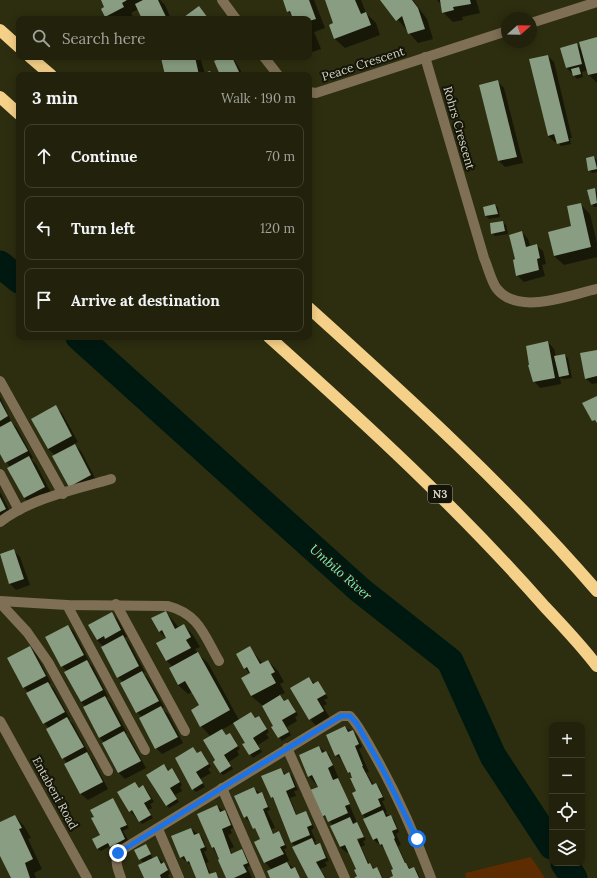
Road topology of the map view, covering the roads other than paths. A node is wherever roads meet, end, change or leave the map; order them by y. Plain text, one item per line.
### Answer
1 (222, 0) edge
2 (597, 2) edge
3 (234, 16) edge
4 (537, 21) edge
5 (0, 30) edge
6 (501, 33) edge
7 (16, 44) edge
8 (425, 57) junction
9 (33, 60) edge
10 (266, 60) edge
11 (47, 72) edge
12 (276, 72) edge
13 (312, 93) edge
14 (0, 97) edge
15 (15, 110) edge
16 (597, 289) edge
17 (312, 311) edge
18 (271, 340) edge
19 (0, 381) edge
20 (0, 474) edge
21 (111, 479) dead end
22 (63, 494) junction
23 (19, 510) junction
24 (0, 522) edge
25 (597, 591) edge
26 (0, 602) edge
27 (116, 604) junction
28 (67, 605) junction
29 (219, 662) dead end
30 (597, 666) edge
31 (0, 722) edge
32 (185, 731) dead end
33 (287, 748) junction
34 (145, 750) dead end
35 (108, 772) dead end
36 (222, 788) junction
37 (158, 829) junction
38 (87, 878) edge
39 (121, 878) edge
40 (180, 878) edge
41 (261, 878) edge
42 (345, 878) edge
43 (431, 878) edge

1 - 3 street
2 - 4 street
5 - 7 highway
6 - 8 street
8 - 13 street, Peace Crescent
8 - 16 street, Rohrs Crescent
9 - 11 highway
10 - 12 street
14 - 15 highway
17 - 25 highway
18 - 30 highway, N3
19 - 22 street
20 - 23 street
21 - 22 street
22 - 23 street
23 - 24 street
26 - 28 street
26 - 35 street
27 - 28 street
27 - 29 street
27 - 32 street
28 - 34 street
31 - 38 street, Entabeni Road
33 - 36 street
33 - 42 street
33 - 43 street
36 - 37 street
36 - 41 street
37 - 39 street
37 - 40 street

